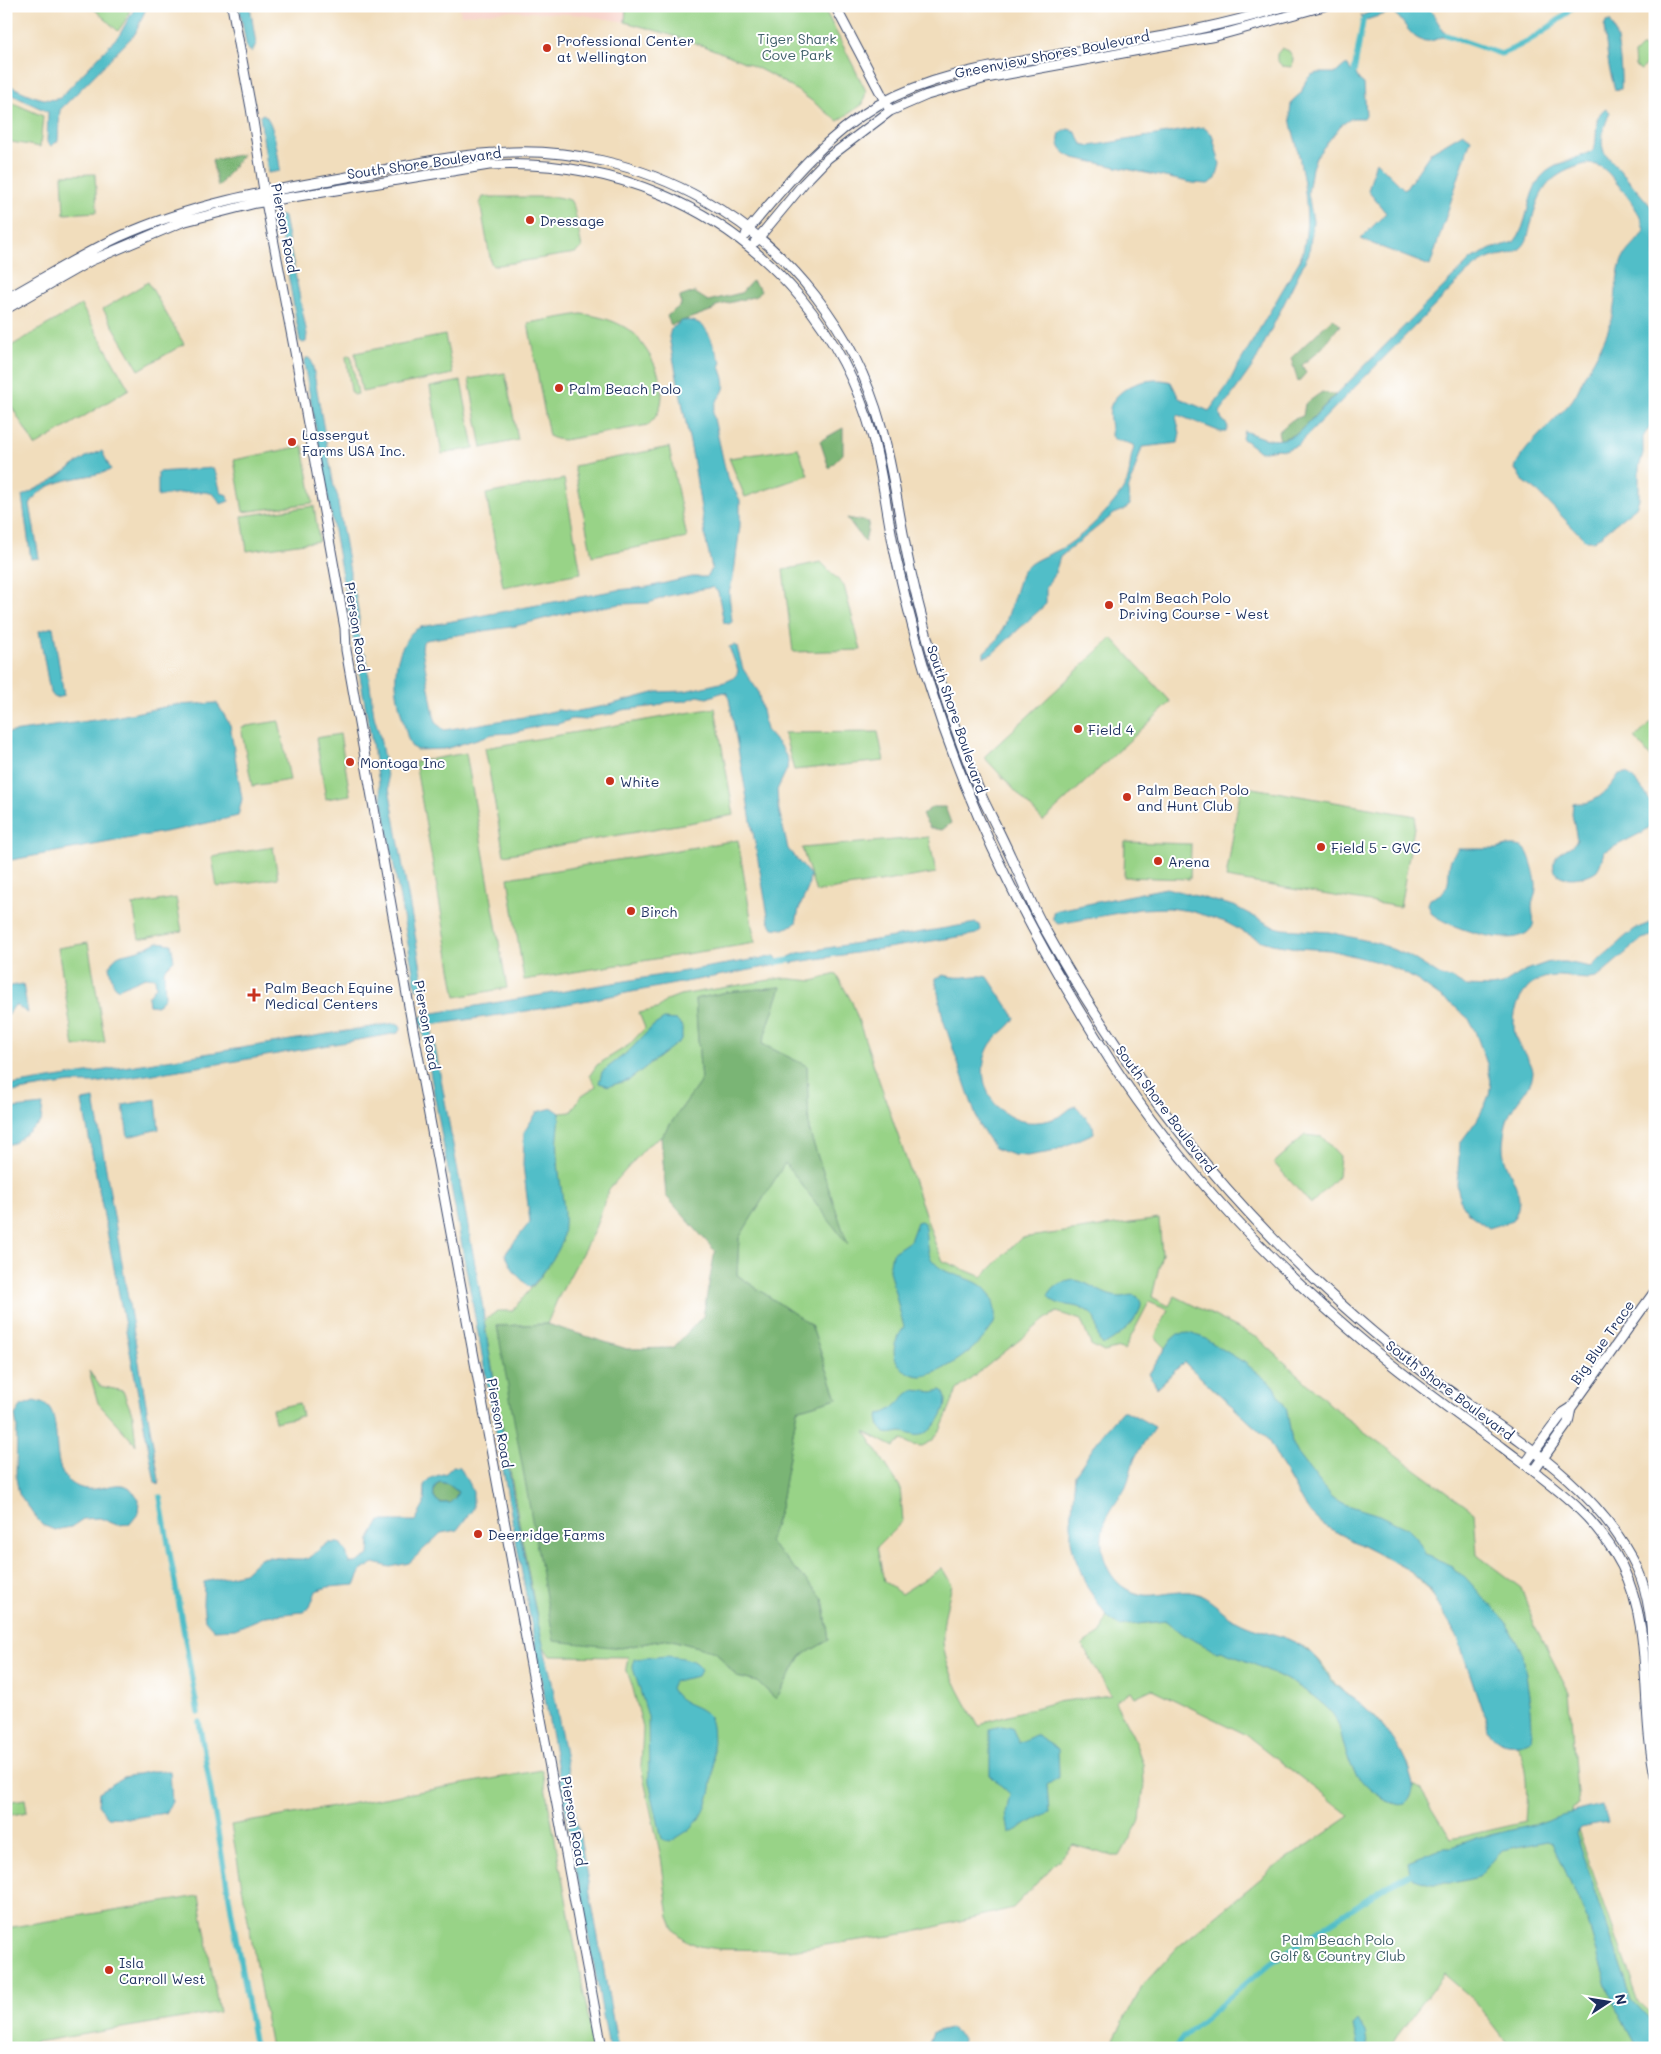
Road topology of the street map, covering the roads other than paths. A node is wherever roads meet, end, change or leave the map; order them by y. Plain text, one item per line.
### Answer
1 (232, 6) edge
2 (835, 6) edge
3 (1285, 6) edge
4 (1324, 6) edge
5 (885, 101) junction
6 (890, 111) junction
7 (462, 156) junction
8 (445, 159) junction
9 (444, 171) junction
10 (431, 174) junction
11 (265, 197) junction
12 (748, 230) junction
13 (759, 238) junction
14 (748, 244) junction
15 (6, 299) edge
16 (6, 309) edge
17 (995, 856) junction
18 (1015, 868) junction
19 (1010, 888) junction
20 (1655, 1291) edge
21 (1572, 1408) junction
22 (1534, 1451) junction
23 (1542, 1458) junction
24 (1525, 1464) junction
25 (1534, 1471) junction
26 (1655, 1682) edge
27 (1655, 1775) edge
28 (602, 2048) edge

1 - 11 street, Pierson Road
2 - 5 street
3 - 5 street, Greenview Shores Boulevard
4 - 6 street, Greenview Shores Boulevard
5 - 6 street
5 - 12 street, Greenview Shores Boulevard
6 - 13 street, Greenview Shores Boulevard
7 - 8 street, South Shore Boulevard
7 - 9 street
7 - 12 street, South Shore Boulevard
8 - 10 street
8 - 11 street, South Shore Boulevard
9 - 10 street, South Shore Boulevard
9 - 14 street, South Shore Boulevard
10 - 11 street, South Shore Boulevard
11 - 15 street, South Shore Boulevard
11 - 16 street, South Shore Boulevard
11 - 28 street, Pierson Road
12 - 13 street, South Shore Boulevard
12 - 14 street, Greenview Shores Boulevard
13 - 14 street, Greenview Shores Boulevard
13 - 18 street, South Shore Boulevard
14 - 17 street, South Shore Boulevard
17 - 18 street
17 - 19 street, South Shore Boulevard
18 - 19 street
18 - 22 street, South Shore Boulevard
19 - 24 street, South Shore Boulevard
20 - 21 street, Big Blue Trace
21 - 22 street, Big Blue Trace
21 - 23 street, Big Blue Trace
22 - 23 street, South Shore Boulevard
22 - 24 street, Big Blue Trace
23 - 25 street, Big Blue Trace
23 - 26 street, South Shore Boulevard
24 - 25 street, South Shore Boulevard
25 - 27 street, South Shore Boulevard

